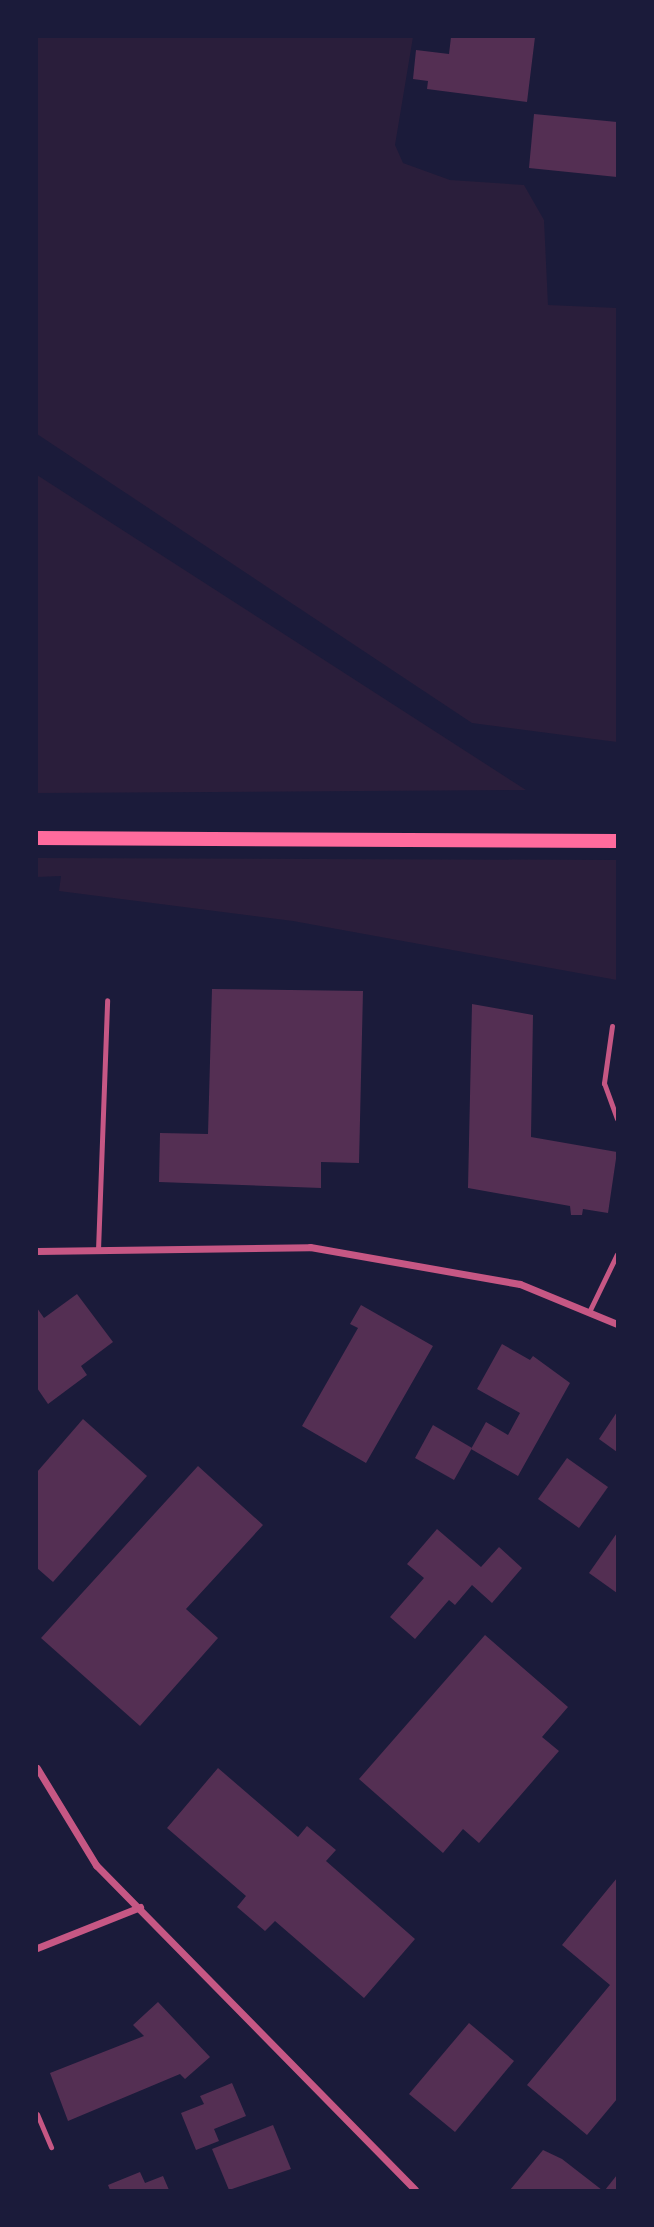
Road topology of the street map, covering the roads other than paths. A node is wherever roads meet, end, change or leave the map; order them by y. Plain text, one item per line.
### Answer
1 (37, 838) edge
2 (617, 841) edge
3 (107, 1000) dead end
4 (612, 1026) dead end
5 (617, 1119) edge
6 (98, 1250) junction
7 (37, 1251) edge
8 (617, 1254) edge
9 (589, 1312) junction
10 (617, 1324) edge
11 (37, 1768) edge
12 (140, 1907) junction
13 (37, 1948) edge
14 (37, 2114) edge
15 (51, 2147) dead end
16 (415, 2190) edge

1 - 2 main road
3 - 6 lane
4 - 5 lane
6 - 7 street
6 - 9 street
8 - 9 lane
9 - 10 street
11 - 12 street
12 - 13 street
12 - 16 street
14 - 15 lane

